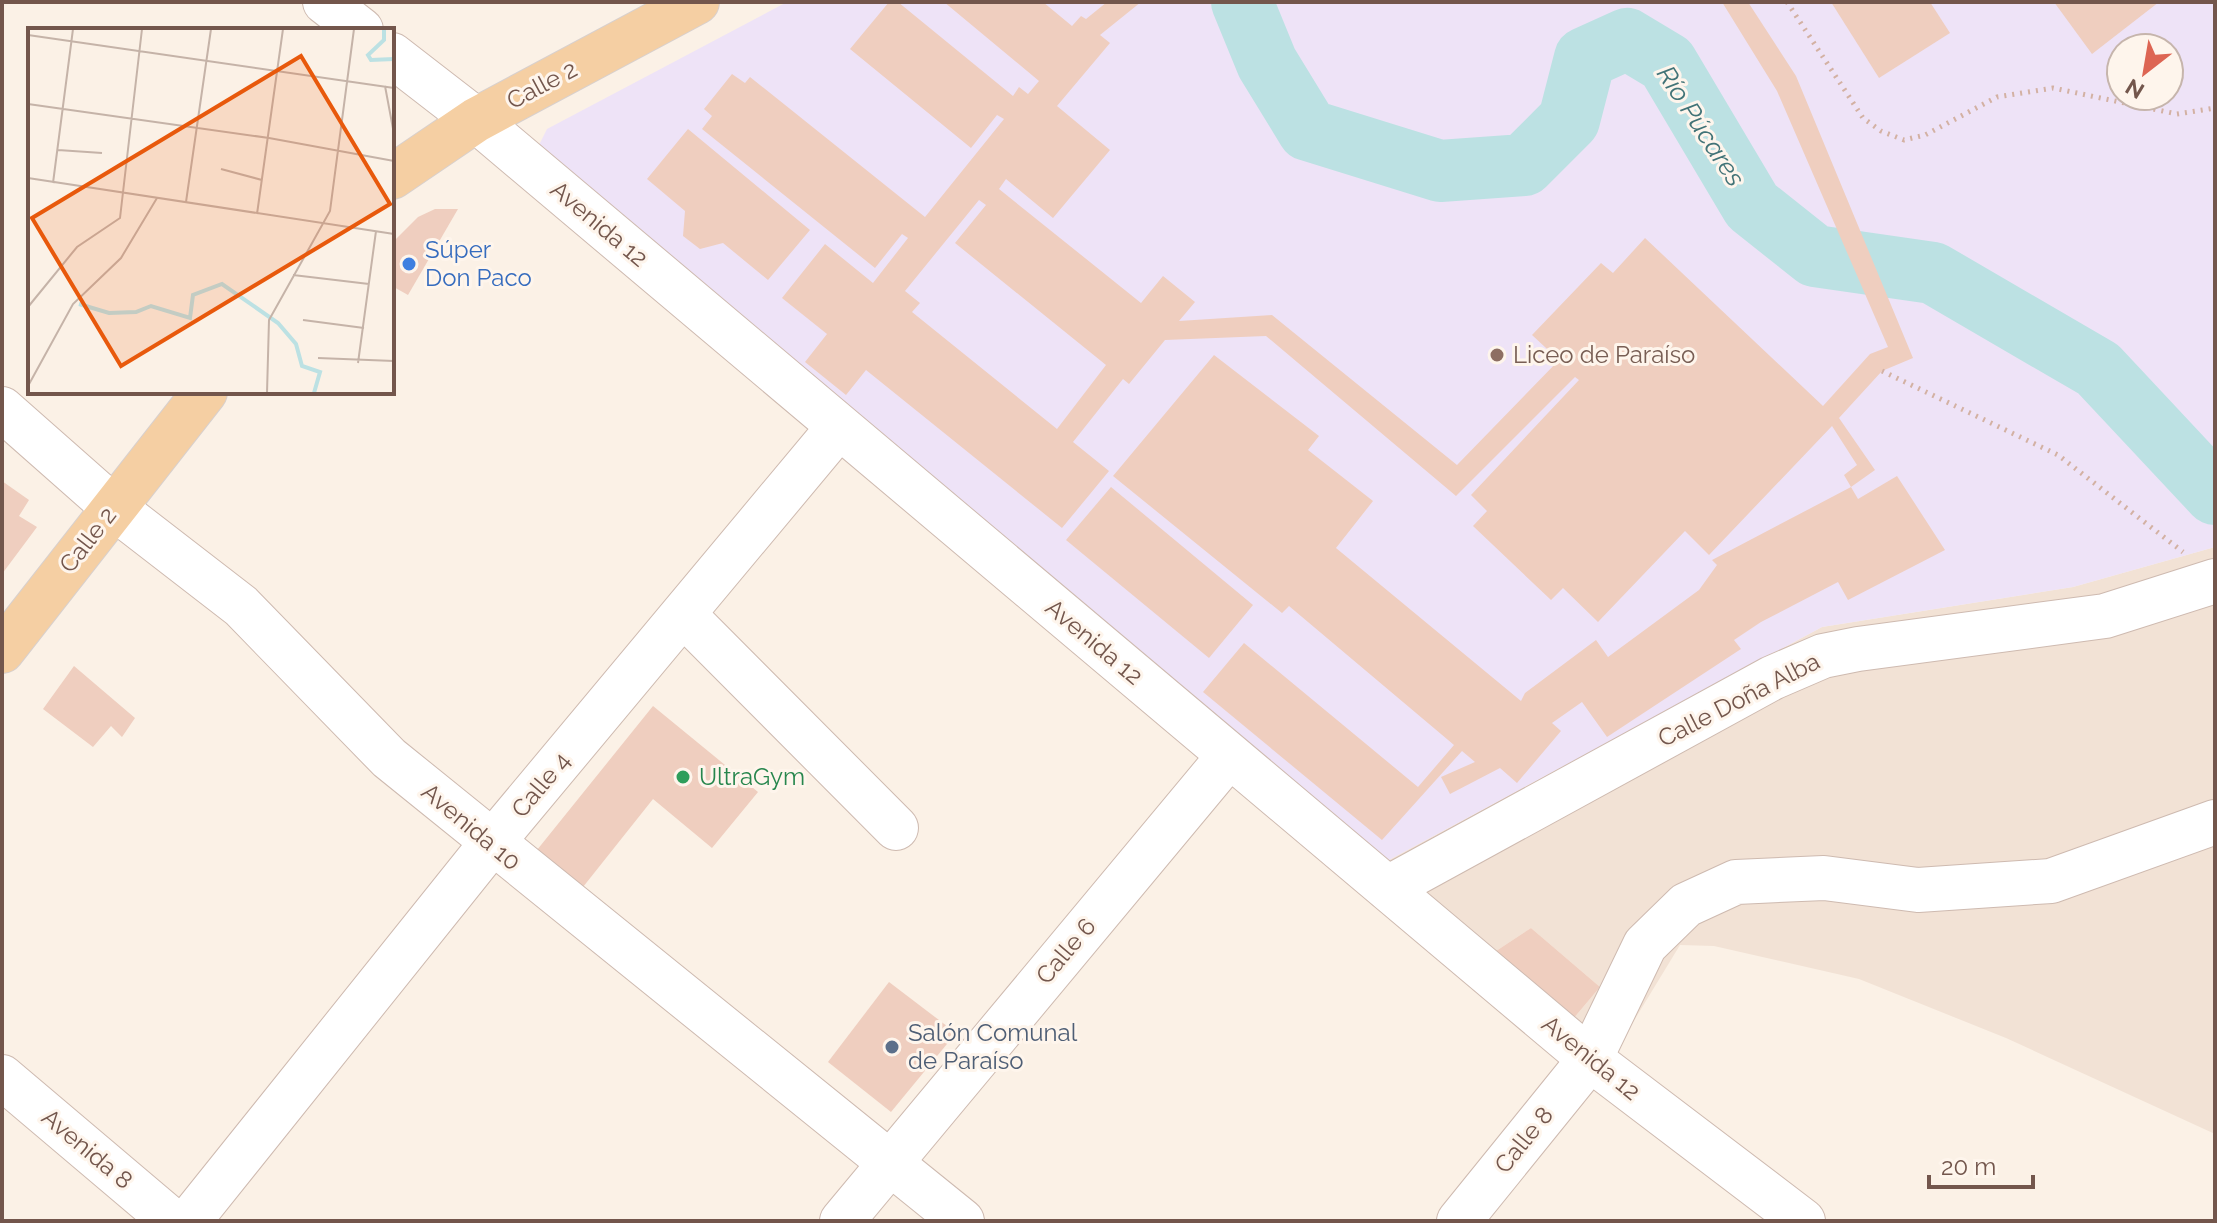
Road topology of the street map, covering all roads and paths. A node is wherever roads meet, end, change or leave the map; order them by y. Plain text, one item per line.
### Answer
1 (325, 2) edge
2 (697, 2) edge
3 (1787, 2) edge
4 (358, 28) edge
5 (394, 57) edge
6 (2215, 108) edge
7 (476, 120) junction
8 (394, 176) edge
9 (1882, 371) dead end
10 (203, 394) edge
11 (2, 409) edge
12 (838, 428) junction
13 (113, 507) junction
14 (2203, 570) edge
15 (684, 615) junction
16 (2, 651) edge
17 (1229, 756) junction
18 (2215, 822) edge
19 (896, 828) dead end
20 (491, 844) junction
21 (1388, 888) junction
22 (1590, 1059) junction
23 (2, 1077) edge
24 (889, 1163) junction
25 (172, 1221) edge
26 (189, 1221) edge
27 (842, 1221) edge
28 (962, 1221) edge
29 (1459, 1221) edge
30 (1803, 1221) edge

1 - 4 street
2 - 7 main road, Calle 2
3 - 6 path
5 - 7 street, Avenida 12
7 - 8 main road, Calle 2
7 - 12 street, Avenida 12
9 - 14 path
10 - 13 main road, Calle 2
11 - 13 street, Avenida 10
12 - 15 street, Calle 4
12 - 17 street, Avenida 12
13 - 16 main road, Calle 2
13 - 20 street, Avenida 10
14 - 21 street, Calle Doña Alba
15 - 19 street
15 - 20 street, Calle 4
17 - 21 street, Avenida 12
17 - 24 street, Calle 6
18 - 22 street, Calle 8
20 - 24 street, Avenida 10
20 - 26 street, Calle 4
21 - 22 street, Avenida 12
22 - 29 street, Calle 8
22 - 30 street, Avenida 12
23 - 25 street, Avenida 8
24 - 27 street, Calle 6
24 - 28 street, Avenida 10

